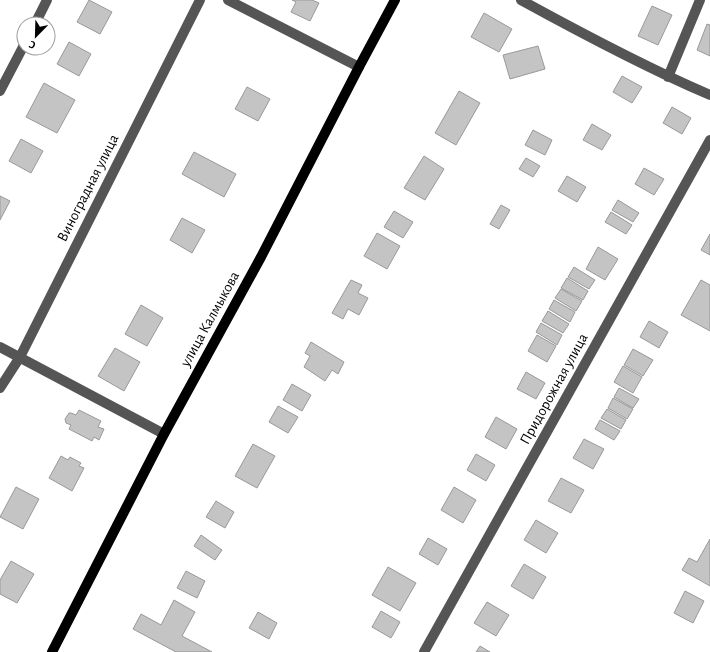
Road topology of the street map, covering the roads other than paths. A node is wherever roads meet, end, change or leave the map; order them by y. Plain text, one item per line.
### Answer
1 (47, 0) edge
2 (200, 0) edge
3 (228, 0) edge
4 (395, 0) edge
5 (521, 0) edge
6 (700, 0) edge
7 (39, 16) edge
8 (18, 56) edge
9 (359, 67) junction
10 (668, 77) junction
11 (0, 90) edge
12 (710, 95) edge
13 (710, 140) edge
14 (0, 347) edge
15 (20, 357) junction
16 (0, 388) edge
17 (164, 434) junction
18 (52, 652) edge
19 (424, 652) edge

1 - 7 street
2 - 15 street, Виноградная улица
3 - 9 street
4 - 9 main road, улица Калмыкова
5 - 10 street
6 - 10 street
8 - 11 street
9 - 17 main road, улица Калмыкова
10 - 12 street
13 - 19 street, Придорожная улица
14 - 15 street
15 - 16 street, Виноградная улица
15 - 17 street
17 - 18 main road, улица Калмыкова

